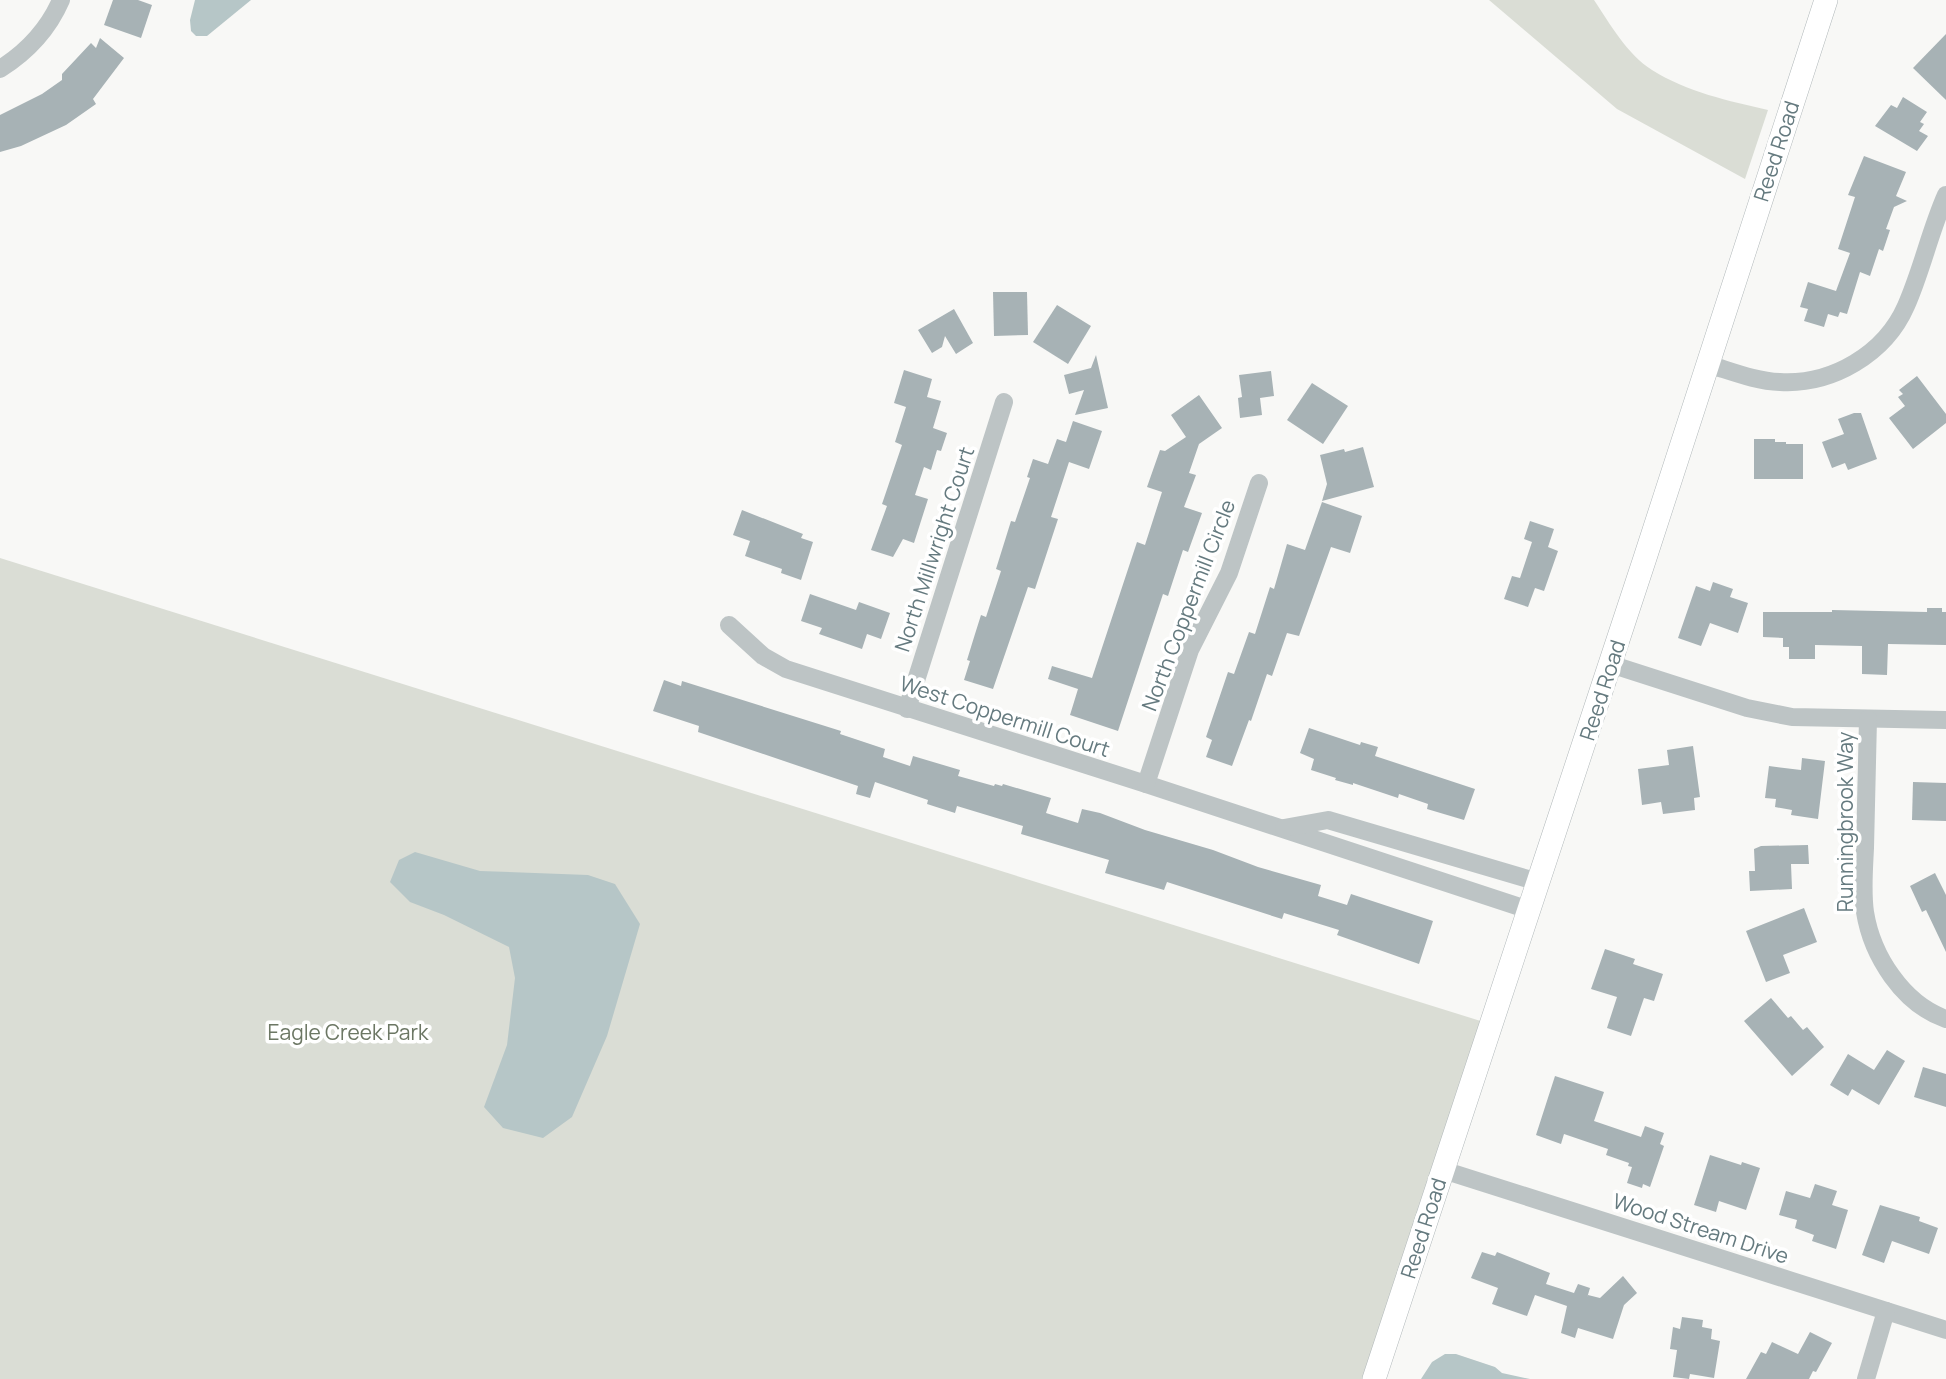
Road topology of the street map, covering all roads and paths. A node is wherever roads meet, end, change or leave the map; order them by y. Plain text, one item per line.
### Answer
1 (61, 0) edge
2 (1826, 0) edge
3 (0, 69) edge
4 (1946, 195) edge
5 (1707, 364) junction
6 (1004, 402) dead end
7 (1259, 483) dead end
8 (729, 625) dead end
9 (1610, 664) junction
10 (907, 709) junction
11 (1868, 719) junction
12 (1946, 720) edge
13 (1146, 784) junction
14 (1281, 829) junction
15 (1538, 882) junction
16 (1529, 910) junction
17 (1946, 1018) edge
18 (1443, 1170) junction
19 (1886, 1311) junction
20 (1946, 1330) edge
21 (1374, 1379) edge
22 (1866, 1379) edge

1 - 3 street
2 - 5 main road, Reed Road
4 - 5 street
5 - 9 main road, Reed Road
6 - 10 street, North Millwright Court
7 - 13 street, North Coppermill Circle
8 - 10 street, West Coppermill Court
9 - 11 street
9 - 15 main road, Reed Road
10 - 13 street, West Coppermill Court
11 - 12 street
11 - 17 street, Runningbrook Way
13 - 14 street, West Coppermill Court
14 - 15 street, West Coppermill Court
14 - 16 street, West Coppermill Court
15 - 16 main road, Reed Road
16 - 18 main road, Reed Road
18 - 19 street, Wood Stream Drive
18 - 21 main road, Reed Road
19 - 20 street, Wood Stream Drive
19 - 22 street

